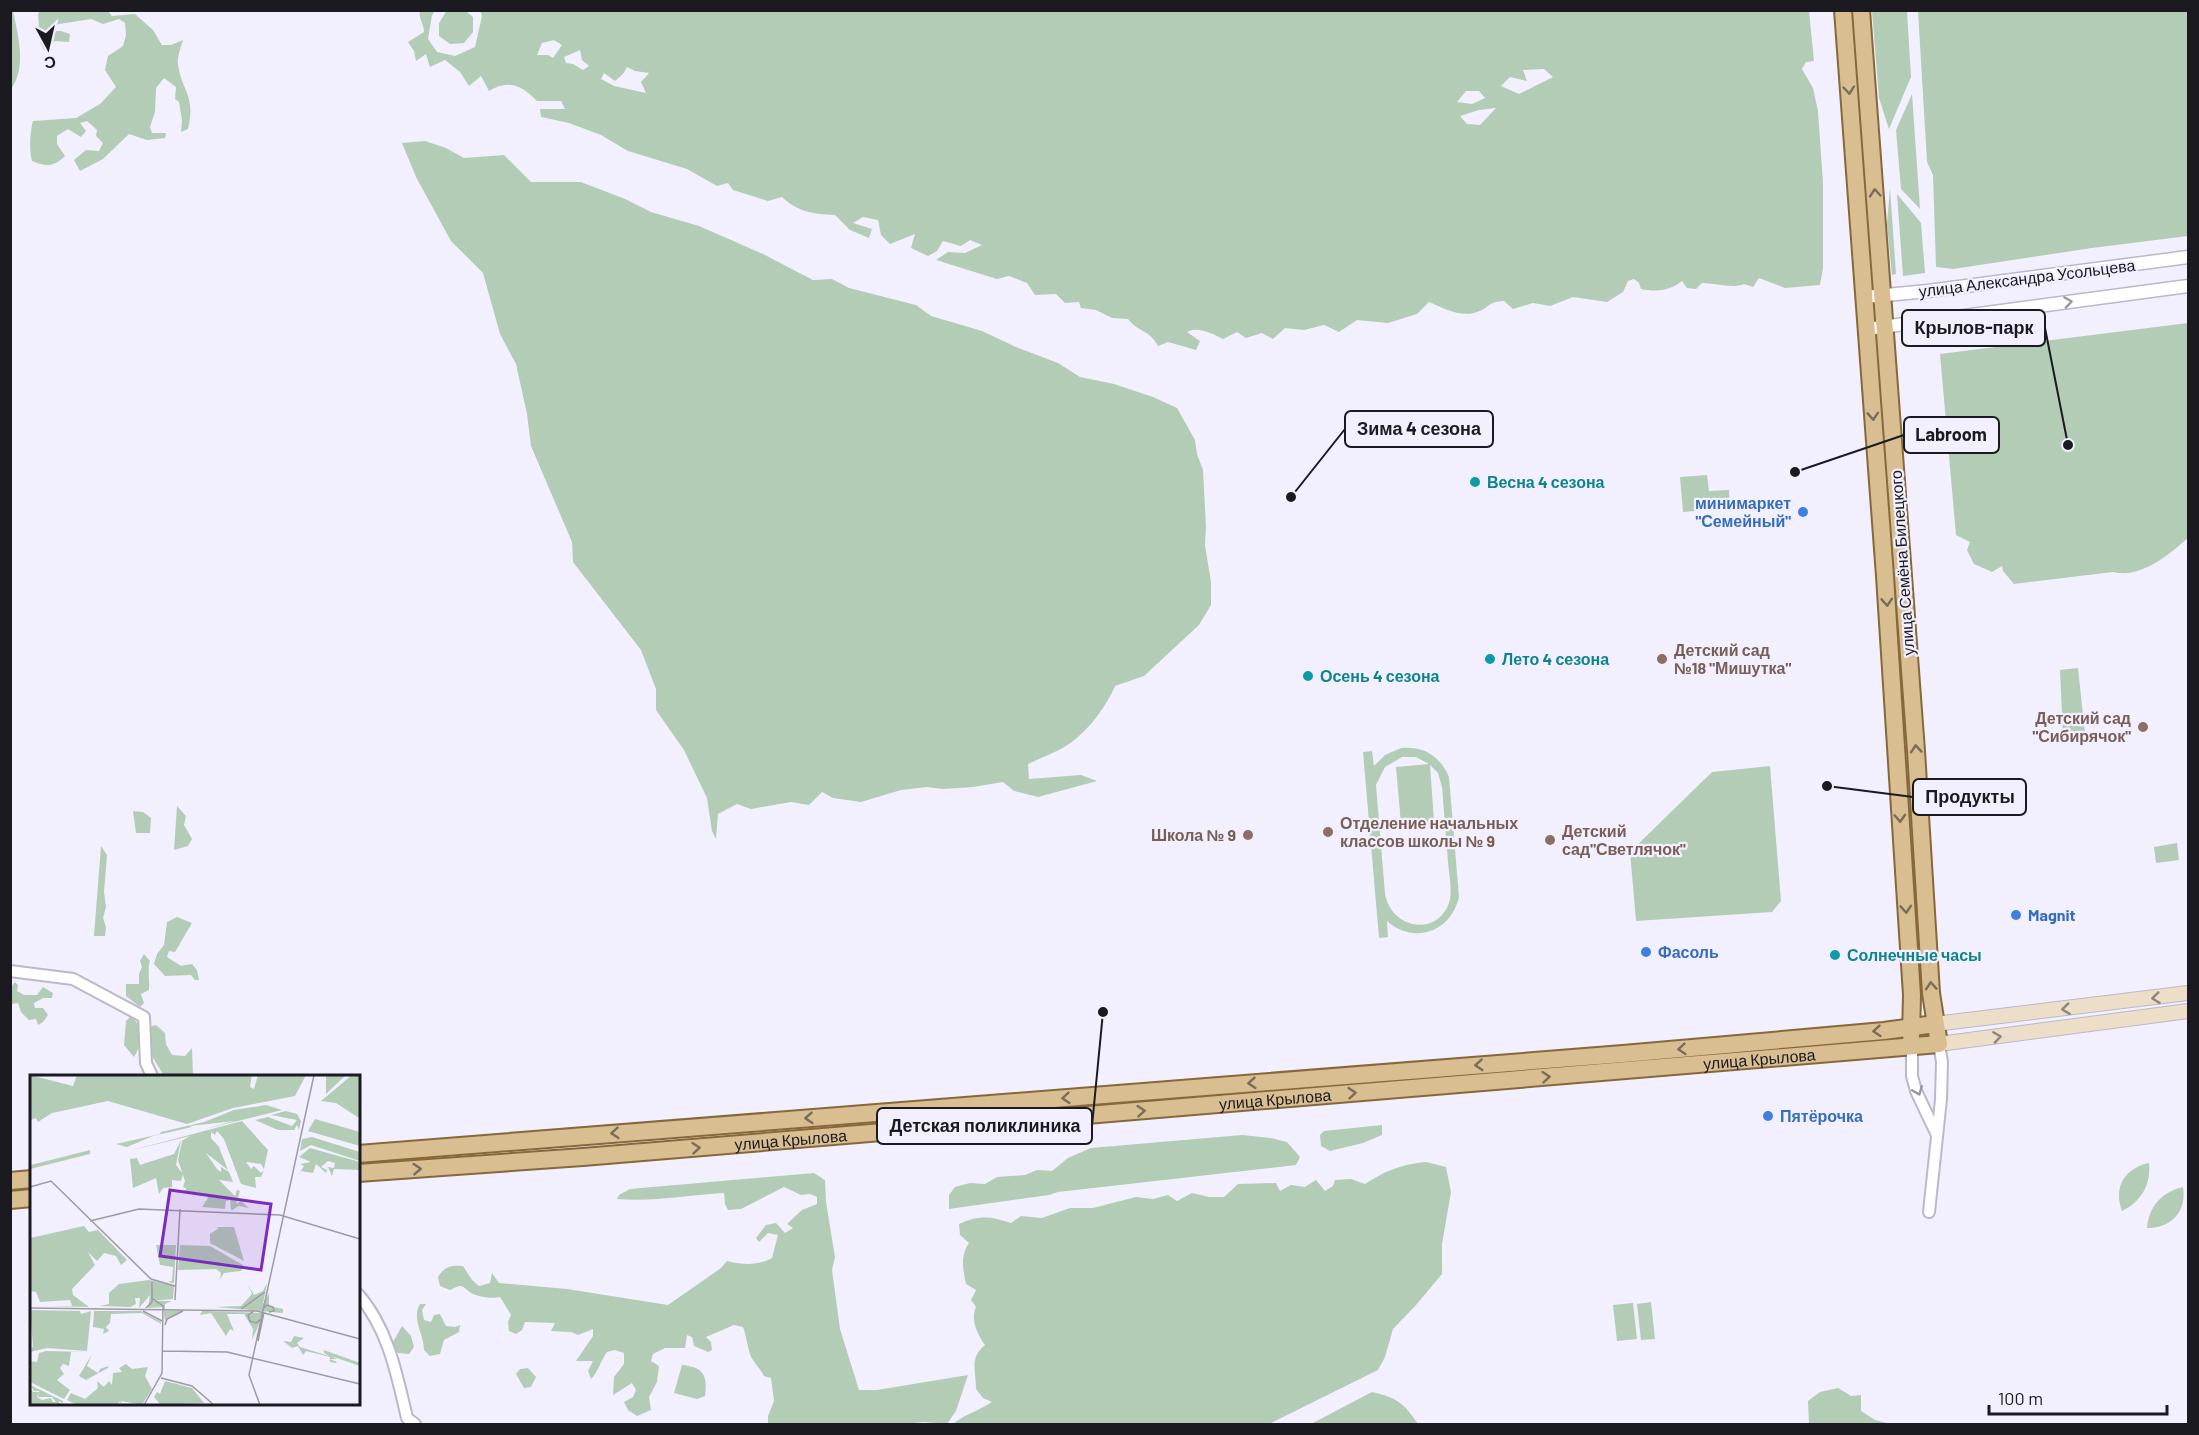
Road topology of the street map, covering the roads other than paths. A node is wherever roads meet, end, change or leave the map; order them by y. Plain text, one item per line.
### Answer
1 (1843, 10) edge
2 (1861, 10) edge
3 (2188, 257) edge
4 (2188, 286) edge
5 (1883, 295) junction
6 (1866, 297) junction
7 (1885, 327) junction
8 (1867, 329) junction
9 (10, 971) edge
10 (2188, 993) edge
11 (2188, 1011) edge
12 (1935, 1024) junction
13 (1911, 1027) junction
14 (1939, 1044) junction
15 (1912, 1046) junction
16 (151, 1075) edge
17 (846, 1116) junction
18 (1937, 1134) junction
19 (849, 1135) junction
20 (360, 1154) edge
21 (360, 1173) edge
22 (30, 1179) edge
23 (10, 1180) edge
24 (30, 1198) edge
25 (10, 1200) edge
26 (1929, 1212) dead end
27 (360, 1296) edge
28 (415, 1425) edge

1 -> 6 main road
5 -> 2 main road, улица Семёна Билецкого
3 - 5 street, улица Александра Усольцева
7 -> 4 street, улица Александра Усольцева
5 - 6 street, улица Александра Усольцева
5 - 7 main road, улица Семёна Билецкого
6 - 8 main road
7 - 8 street, улица Александра Усольцева
12 -> 7 main road, улица Семёна Билецкого
8 -> 13 main road, улица Семёна Билецкого
9 - 16 street
10 -> 12 main road, улица Крылова
14 -> 11 main road, улица Крылова
12 - 13 main road, улица Крылова
12 - 14 main road, улица Семёна Билецкого
13 - 15 main road, улица Семёна Билецкого
13 -> 17 main road, улица Крылова
14 - 15 main road, улица Крылова
14 - 18 street
15 -> 18 street, улица Семёна Билецкого
19 -> 15 main road, улица Крылова
17 - 19 main road
17 -> 20 main road, улица Крылова
18 - 26 street
21 -> 19 main road, улица Крылова
22 - 23 main road
24 - 25 main road
27 - 28 street

